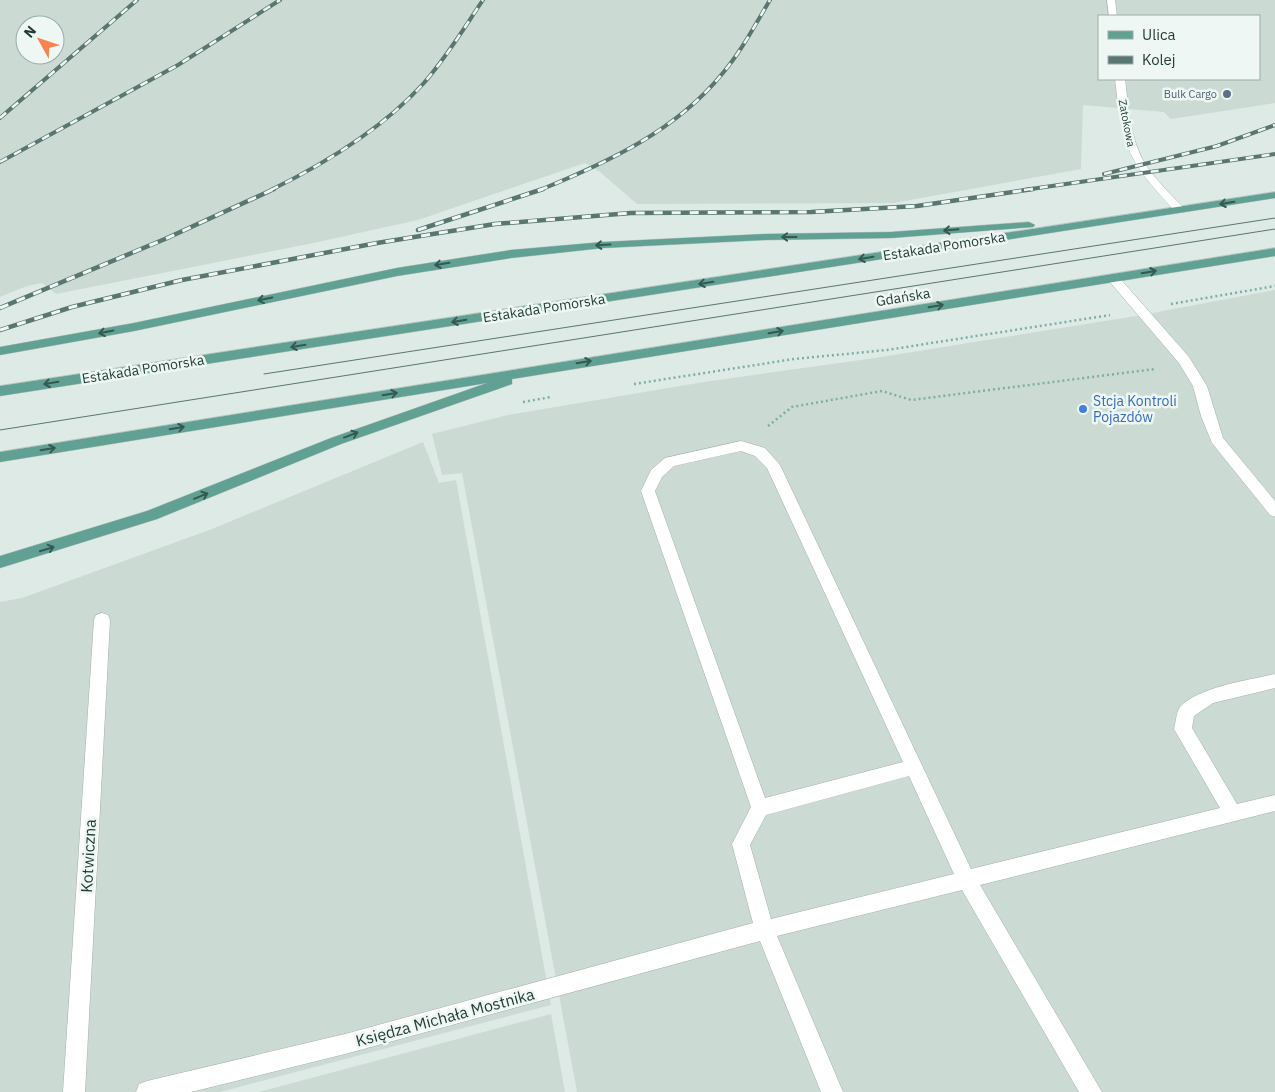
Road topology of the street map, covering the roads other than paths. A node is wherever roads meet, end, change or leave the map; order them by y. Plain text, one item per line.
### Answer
1 (1111, 0) edge
2 (1113, 15) edge
3 (1120, 80) edge
4 (1275, 195) edge
5 (1180, 210) junction
6 (1088, 224) junction
7 (1275, 252) edge
8 (1113, 278) junction
9 (0, 351) edge
10 (536, 370) junction
11 (0, 391) edge
12 (0, 457) edge
13 (1275, 511) edge
14 (0, 562) edge
15 (102, 620) dead end
16 (1275, 681) edge
17 (914, 767) junction
18 (1275, 803) edge
19 (760, 808) junction
20 (1233, 813) junction
21 (966, 879) junction
22 (765, 930) junction
23 (74, 1092) edge
24 (147, 1092) edge
25 (832, 1092) edge
26 (1090, 1092) edge

1 - 2 lane
3 - 5 lane, Zatokowa
4 -> 5 main road
5 - 6 main road
6 -> 9 main road
6 -> 11 main road, Estakada Pomorska
8 -> 7 main road, Gdańska
10 -> 8 main road, Gdańska
8 - 13 lane
12 -> 10 main road
14 -> 10 main road
15 - 23 lane, Kotwiczna
16 - 20 lane
17 - 19 lane
17 - 19 lane
17 - 21 lane
18 - 20 lane, Księdza Michała Mostnika
19 - 22 lane
20 - 21 lane, Księdza Michała Mostnika
21 - 22 lane, Księdza Michała Mostnika
21 - 26 lane
22 - 24 lane, Księdza Michała Mostnika
22 - 25 lane

